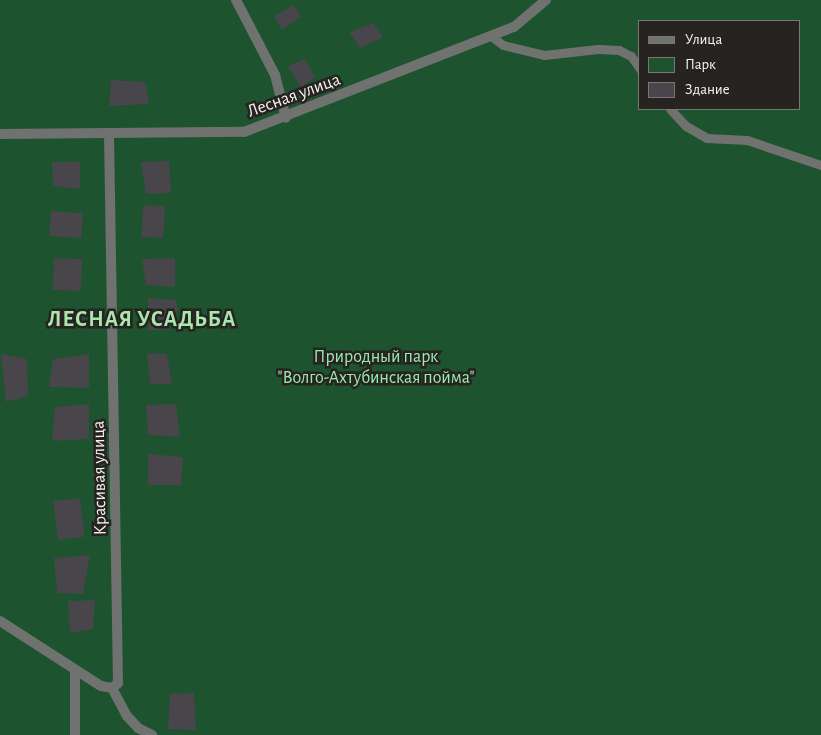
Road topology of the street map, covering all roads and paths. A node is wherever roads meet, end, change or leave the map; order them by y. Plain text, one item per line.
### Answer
1 (236, 0) edge
2 (546, 0) edge
3 (491, 36) junction
4 (638, 66) edge
5 (671, 110) edge
6 (286, 118) junction
7 (109, 133) junction
8 (0, 134) edge
9 (821, 165) edge
10 (0, 621) edge
11 (75, 671) junction
12 (112, 688) junction
13 (75, 735) edge
14 (152, 735) edge

1 - 6 street
2 - 3 street, Лесная улица
3 - 4 lane
3 - 6 street, Лесная улица
5 - 9 lane
6 - 7 street, Лесная улица
7 - 8 street, Лесная улица
7 - 12 street, Красивая улица
10 - 11 street
11 - 12 street
11 - 13 street
12 - 14 street

